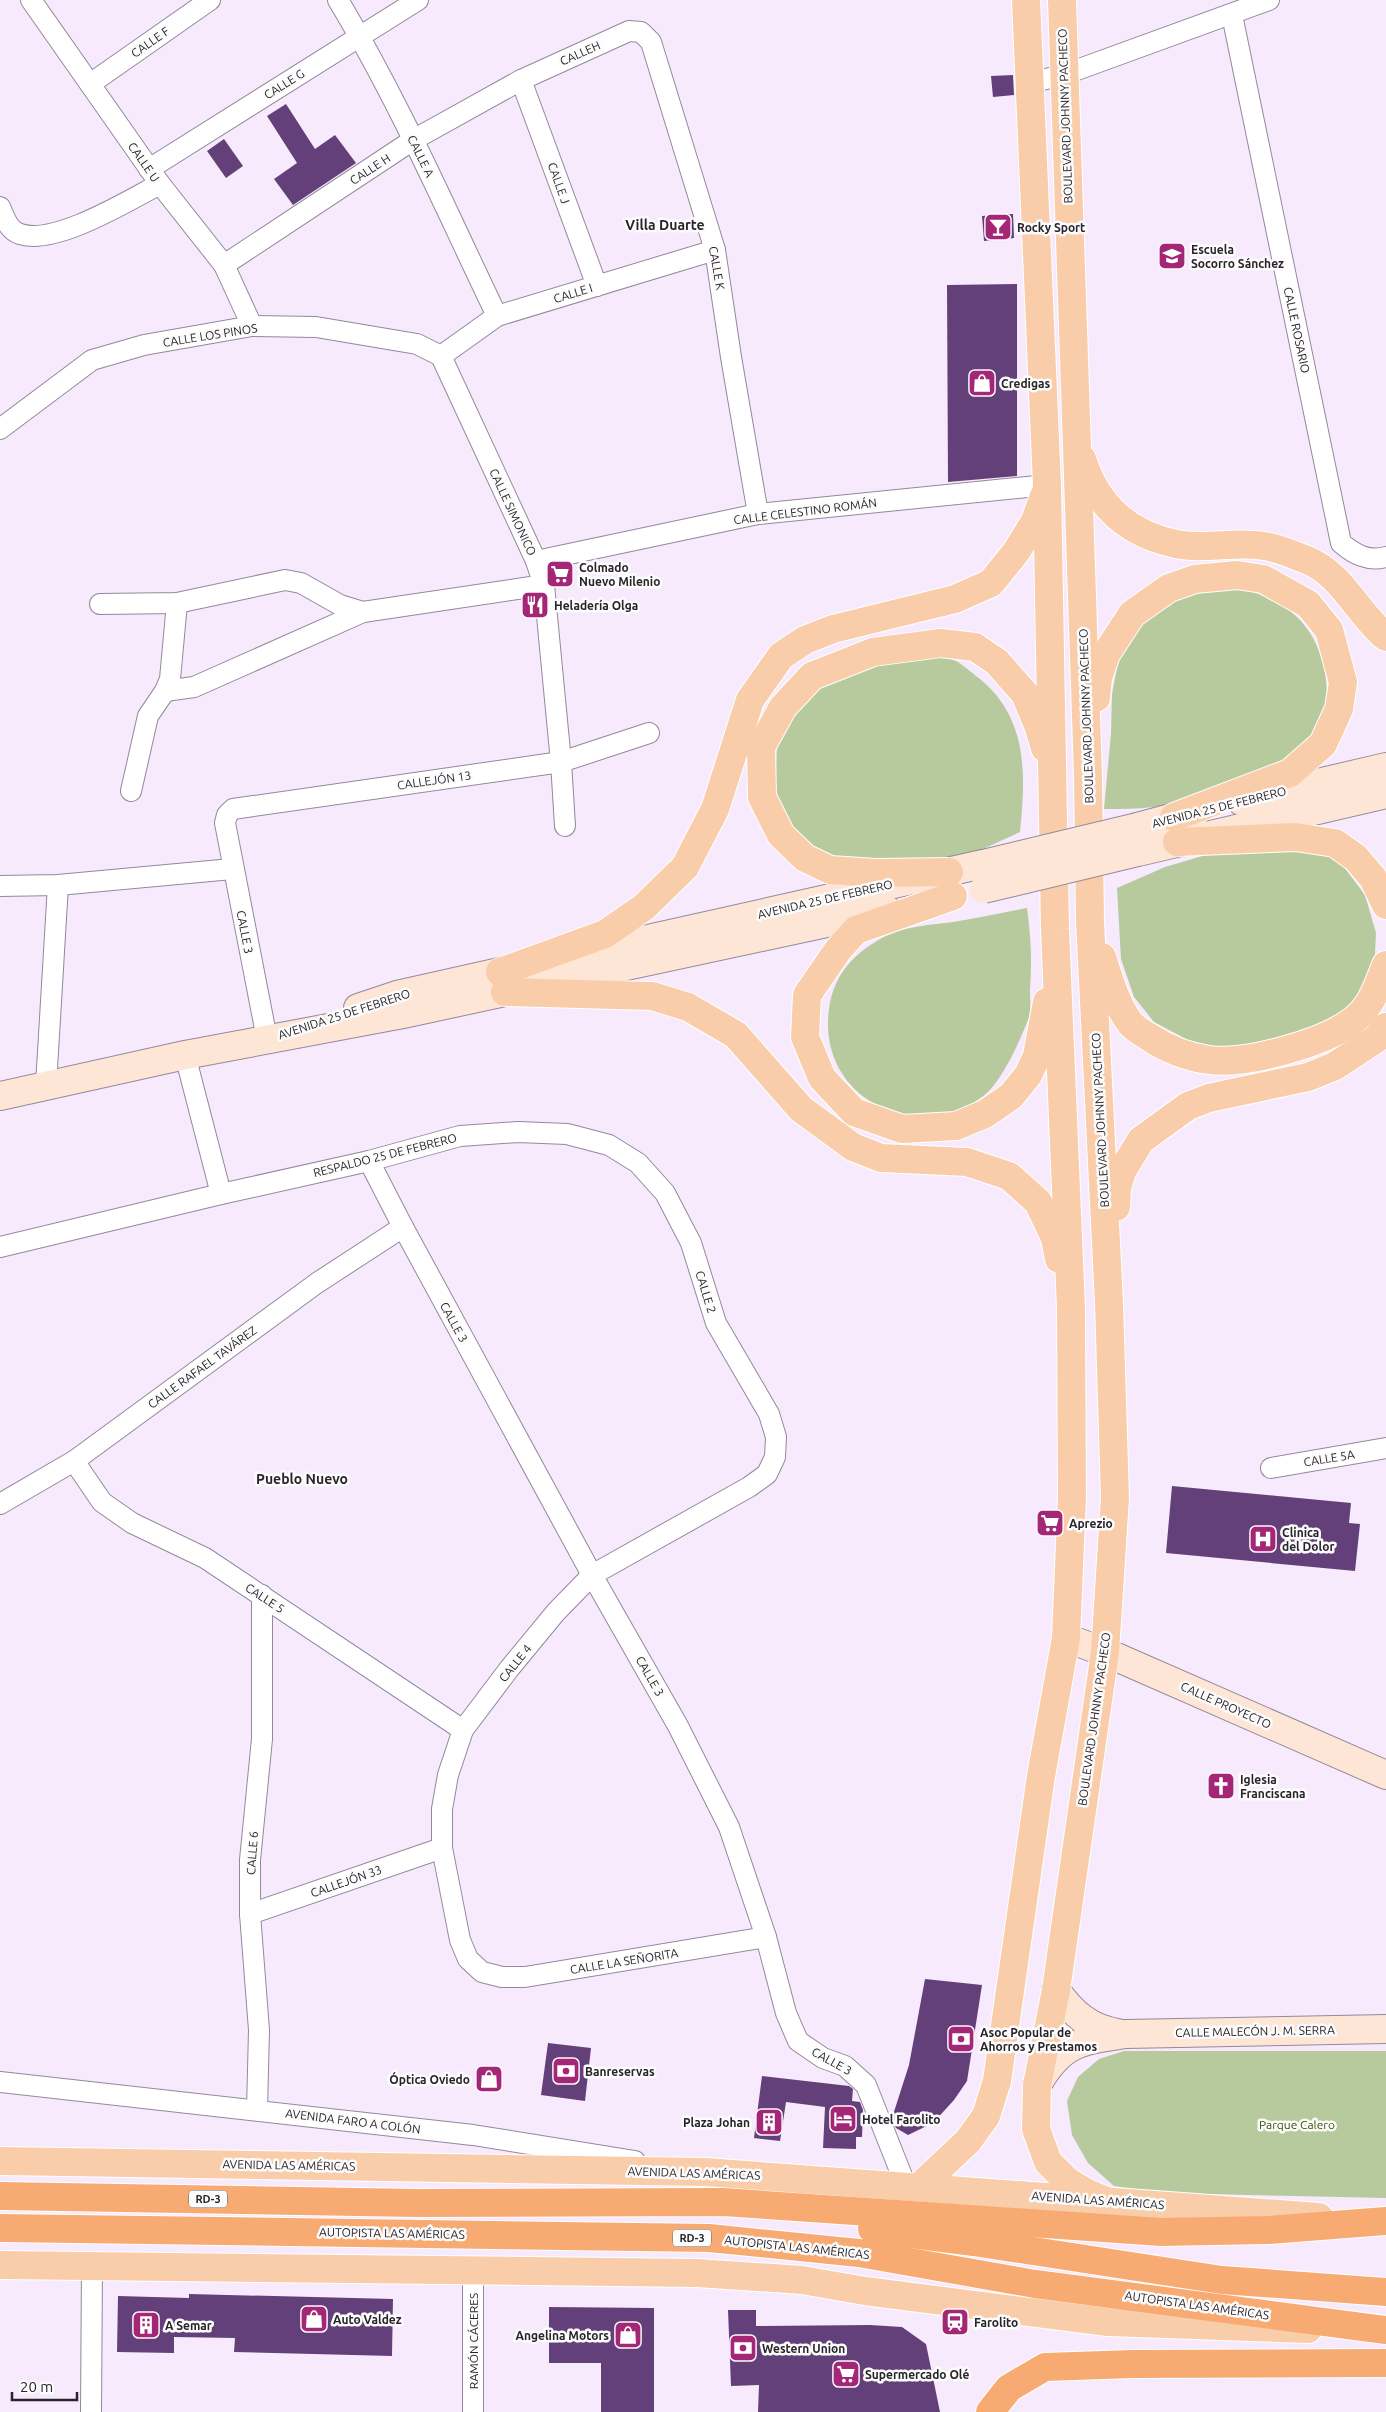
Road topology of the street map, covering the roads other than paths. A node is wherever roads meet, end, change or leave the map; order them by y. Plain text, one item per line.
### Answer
1 (31, 0) edge
2 (210, 0) edge
3 (338, 0) edge
4 (418, 0) edge
5 (1062, 0) edge
6 (1269, 0) edge
7 (1024, 7) edge
8 (1232, 15) junction
9 (641, 32) joint
10 (360, 36) junction
11 (1063, 75) junction
12 (521, 80) junction
13 (90, 84) junction
14 (1030, 84) junction
15 (414, 140) junction
16 (154, 176) junction
17 (0, 207) edge
18 (715, 250) junction
19 (224, 265) junction
20 (597, 286) junction
21 (497, 316) junction
22 (252, 326) junction
23 (440, 356) junction
24 (0, 429) edge
25 (1077, 445) junction
26 (1047, 485) junction
27 (758, 514) junction
28 (1383, 558) edge
29 (536, 560) junction
30 (544, 585) junction
31 (176, 603) junction
32 (100, 604) dead end
33 (363, 612) junction
34 (1386, 637) edge
35 (165, 692) junction
36 (649, 733) dead end
37 (561, 762) junction
38 (1386, 767) edge
39 (1088, 776) junction
40 (1054, 779) junction
41 (131, 791) dead end
42 (1386, 794) edge
43 (225, 823) joint
44 (565, 826) dead end
45 (1176, 829) junction
46 (232, 869) junction
47 (951, 884) junction
48 (58, 885) junction
49 (0, 886) edge
50 (1386, 905) edge
51 (1090, 921) junction
52 (1056, 928) junction
53 (1386, 965) edge
54 (502, 982) junction
55 (1386, 1026) edge
56 (267, 1039) junction
57 (185, 1056) junction
58 (46, 1085) junction
59 (0, 1096) edge
60 (609, 1145) joint
61 (369, 1161) junction
62 (221, 1194) junction
63 (403, 1228) junction
64 (0, 1248) edge
65 (1109, 1303) junction
66 (1071, 1308) junction
67 (1386, 1448) edge
68 (776, 1457) joint
69 (74, 1461) junction
70 (1271, 1468) dead end
71 (0, 1504) edge
72 (592, 1575) junction
73 (262, 1595) junction
74 (1066, 1638) junction
75 (1105, 1652) junction
76 (463, 1730) junction
77 (1386, 1774) edge
78 (442, 1848) junction
79 (250, 1914) junction
80 (766, 1938) junction
81 (482, 1972) joint
82 (1056, 1990) junction
83 (1386, 2029) edge
84 (1125, 2034) junction
85 (0, 2082) edge
86 (1037, 2085) junction
87 (257, 2110) junction
88 (0, 2161) edge
89 (705, 2172) junction
90 (912, 2187) junction
91 (0, 2196) edge
92 (1106, 2200) junction
93 (417, 2203) junction
94 (1386, 2221) edge
95 (0, 2228) edge
96 (0, 2265) edge
97 (92, 2267) junction
98 (473, 2270) junction
99 (1386, 2292) edge
100 (1382, 2330) edge
101 (1386, 2363) edge
102 (91, 2412) edge
103 (473, 2412) edge
104 (990, 2412) edge

1 - 13 street, CALLE U
2 - 13 street, CALLE F
3 - 10 street, CALLE A
4 - 10 street, CALLE G
5 - 11 main road, BOULEVARD JOHNNY PACHECO
6 - 8 street
7 - 14 main road
8 - 11 street
8 - 28 street, CALLE ROSARIO
9 - 12 street, CALLEH
9 - 18 street, CALLE K
10 - 15 street, CALLE A
10 - 16 street, CALLE G
11 - 14 street
11 - 25 main road, BOULEVARD JOHNNY PACHECO
12 - 15 street, CALLE H
12 - 20 street, CALLE J
13 - 16 street, CALLE U
14 - 26 main road
15 - 19 street, CALLE H
15 - 21 street, CALLE A
16 - 17 street, CALLE G
16 - 19 street, CALLE U
18 - 20 street, CALLE I
18 - 27 street, CALLE K
19 - 22 street, CALLE U
20 - 21 street, CALLE I
21 - 23 street, CALLE I
22 - 23 street, CALLE LOS PINOS
22 - 24 street, CALLE LOS PINOS
23 - 29 street, CALLE SIMONICO
25 - 34 main road
25 - 39 main road, BOULEVARD JOHNNY PACHECO
26 - 27 street, CALLE CELESTINO ROMÁN
26 - 40 main road
26 - 54 main road
27 - 29 street, CALLE CELESTINO ROMÁN
29 - 30 street, CALLE SIMONICO
30 - 33 street
30 - 37 street, CALLE SIMONICO
31 - 32 street
31 - 33 street
31 - 35 street
33 - 35 street
35 - 41 street
36 - 37 street, CALLEJÓN 13
37 - 43 street, CALLEJÓN 13
37 - 44 street, CALLE SIMONICO
38 - 45 main road, AVENIDA 25 DE FEBRERO
39 - 45 main road
39 - 51 main road, BOULEVARD JOHNNY PACHECO
40 - 47 main road
40 - 52 main road
42 - 45 main road, AVENIDA 25 DE FEBRERO
43 - 46 street, CALLE 3
45 - 47 main road, AVENIDA 25 DE FEBRERO, bridge
45 - 50 main road
46 - 48 street
46 - 56 street, CALLE 3
47 - 52 main road
47 - 54 main road, AVENIDA 25 DE FEBRERO
48 - 49 street
48 - 58 street
51 - 53 main road
51 - 65 main road, BOULEVARD JOHNNY PACHECO
52 - 66 main road
54 - 56 main road, AVENIDA 25 DE FEBRERO
54 - 66 main road
55 - 65 main road
56 - 57 main road, AVENIDA 25 DE FEBRERO
57 - 58 main road, AVENIDA 25 DE FEBRERO
57 - 62 street
58 - 59 main road, AVENIDA 25 DE FEBRERO
60 - 61 street, RESPALDO 25 DE FEBRERO
60 - 68 street, CALLE 2
61 - 62 street, RESPALDO 25 DE FEBRERO
61 - 63 street, CALLE 3
62 - 64 street, RESPALDO 25 DE FEBRERO
63 - 69 street, CALLE RAFAEL TAVÁREZ
63 - 72 street, CALLE 3
65 - 75 main road, BOULEVARD JOHNNY PACHECO
66 - 74 main road
67 - 70 street, CALLE 5A
68 - 72 street, CALLE 4
69 - 71 street, CALLE RAFAEL TAVÁREZ
69 - 73 street, CALLE 5
72 - 76 street, CALLE 4
72 - 80 street, CALLE 3
73 - 76 street, CALLE 5
73 - 79 street, CALLE 6
74 - 75 main road, CALLE PROYECTO
74 - 90 main road
75 - 77 main road, CALLE PROYECTO
75 - 82 main road, BOULEVARD JOHNNY PACHECO
76 - 78 street, CALLE 4
78 - 79 street, CALLEJÓN 33
78 - 81 street, CALLE 4
79 - 87 street, CALLE 6
80 - 81 street, CALLE LA SEÑORITA
80 - 90 street, CALLE 3
82 - 84 main road, CALLE MALECÓN J. M. SERRA
82 - 86 main road, BOULEVARD JOHNNY PACHECO
83 - 84 main road, CALLE MALECÓN J. M. SERRA
84 - 86 main road, CALLE MALECÓN J. M. SERRA
85 - 87 street, AVENIDA FARO A COLÓN
86 - 92 main road, BOULEVARD JOHNNY PACHECO
87 - 89 street, AVENIDA FARO A COLÓN
88 - 89 main road, AVENIDA LAS AMÉRICAS
89 - 90 main road, AVENIDA LAS AMÉRICAS
90 - 92 main road, AVENIDA LAS AMÉRICAS
91 - 93 highway, AUTOPISTA LAS AMÉRICAS / RD-3
92 - 94 main road, AVENIDA LAS AMÉRICAS
93 - 94 highway, AUTOPISTA LAS AMÉRICAS / RD-3
93 - 99 highway, AUTOPISTA LAS AMÉRICAS / RD-3
95 - 100 highway, AUTOPISTA LAS AMÉRICAS / RD-3
96 - 97 main road
97 - 98 main road
97 - 102 street
98 - 100 main road
98 - 103 street, RAMÓN CÁCERES
101 - 104 highway

